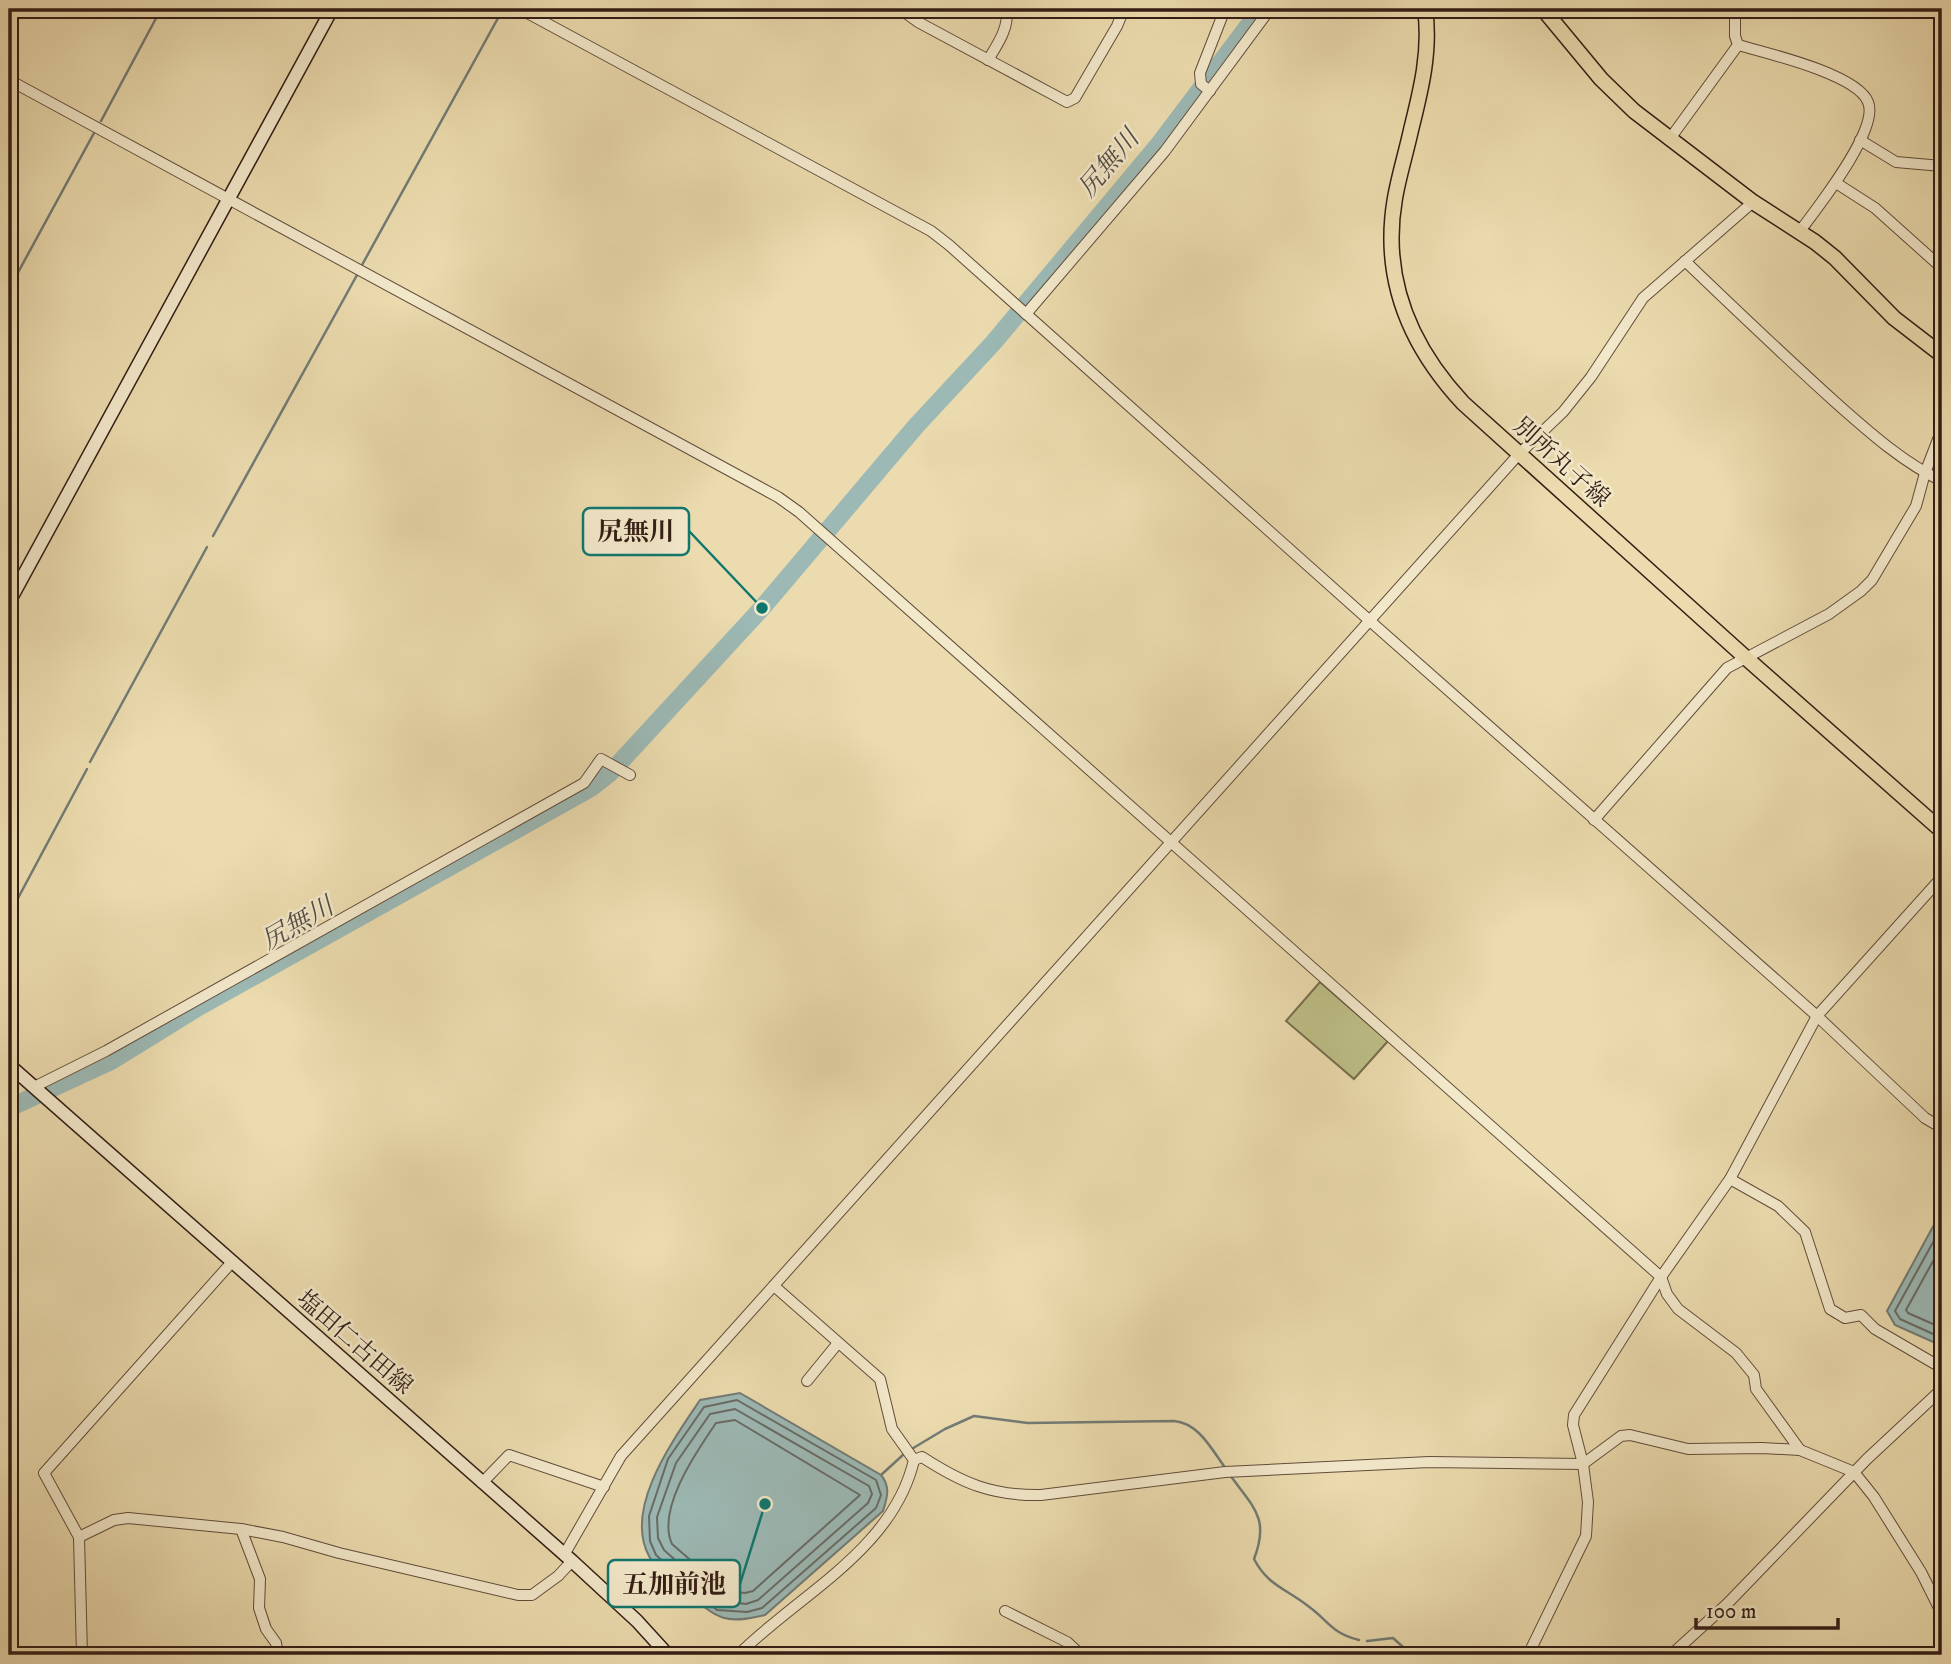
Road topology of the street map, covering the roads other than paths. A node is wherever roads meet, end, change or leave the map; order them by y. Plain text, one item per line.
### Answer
1 (332, 9) edge
2 (520, 9) edge
3 (900, 9) edge
4 (1006, 9) edge
5 (1124, 9) edge
6 (1225, 9) edge
7 (1270, 9) edge
8 (1425, 9) edge
9 (1543, 9) edge
10 (1735, 9) edge
11 (1738, 45) junction
12 (988, 60) junction
13 (9, 80) edge
14 (1206, 88) junction
15 (1860, 140) junction
16 (1670, 141) junction
17 (1942, 166) edge
18 (1836, 183) junction
19 (229, 199) junction
20 (1753, 202) junction
21 (1800, 231) junction
22 (1685, 261) junction
23 (1942, 268) edge
24 (1026, 314) junction
25 (1942, 355) edge
26 (1942, 429) edge
27 (1519, 454) junction
28 (1925, 473) junction
29 (1942, 481) edge
30 (9, 602) edge
31 (1370, 621) junction
32 (1745, 657) junction
33 (626, 773) dead end
34 (1594, 820) junction
35 (1942, 831) edge
36 (1173, 842) junction
37 (1942, 877) edge
38 (1817, 1016) junction
39 (9, 1065) edge
40 (36, 1089) junction
41 (1942, 1128) edge
42 (1730, 1179) junction
43 (232, 1262) junction
44 (1661, 1277) junction
45 (774, 1286) junction
46 (838, 1343) junction
47 (1942, 1368) edge
48 (807, 1381) dead end
49 (1942, 1389) edge
50 (1800, 1450) junction
51 (914, 1460) junction
52 (1583, 1464) junction
53 (1854, 1472) junction
54 (482, 1483) junction
55 (604, 1487) junction
56 (241, 1529) junction
57 (79, 1537) junction
58 (568, 1558) junction
59 (1005, 1611) dead end
60 (1942, 1614) edge
61 (278, 1653) edge
62 (82, 1655) edge
63 (668, 1655) edge
64 (738, 1655) edge
65 (1080, 1655) edge
66 (1528, 1655) edge
67 (1671, 1655) edge

1 - 19 main road
2 - 24 street
3 - 12 street
4 - 12 street
5 - 12 street
6 - 14 street
7 - 14 street
8 - 27 main road, 別所丸子線
9 - 16 main road
10 - 11 street
11 - 15 street
11 - 16 street
13 - 19 street
14 - 24 street
15 - 17 street
15 - 18 street
16 - 20 main road
18 - 21 street
18 - 23 street
19 - 30 main road
19 - 36 street
20 - 21 main road
20 - 22 street
21 - 25 main road
22 - 27 street
22 - 28 street
24 - 31 street
26 - 28 street
27 - 31 street
27 - 32 main road, 別所丸子線
28 - 29 street
28 - 32 street
31 - 34 street
31 - 36 street
32 - 34 street
32 - 35 main road, 別所丸子線
33 - 40 street
34 - 38 street
36 - 44 street
36 - 45 street
37 - 38 street
38 - 41 street
38 - 42 street
39 - 40 main road, 塩田仁古田線
40 - 43 main road, 塩田仁古田線
42 - 44 street
42 - 47 street
43 - 54 main road, 塩田仁古田線
43 - 57 street
44 - 50 street
44 - 52 street
45 - 46 street
45 - 55 street
46 - 48 street
46 - 51 street
49 - 53 street
50 - 52 street
50 - 53 street
51 - 52 street
51 - 64 street
52 - 66 street
53 - 60 street
53 - 67 street
54 - 55 street
54 - 58 main road, 塩田仁古田線
55 - 58 street
56 - 57 street
56 - 58 street
56 - 61 street
57 - 62 street
58 - 63 main road, 塩田仁古田線
59 - 65 street

